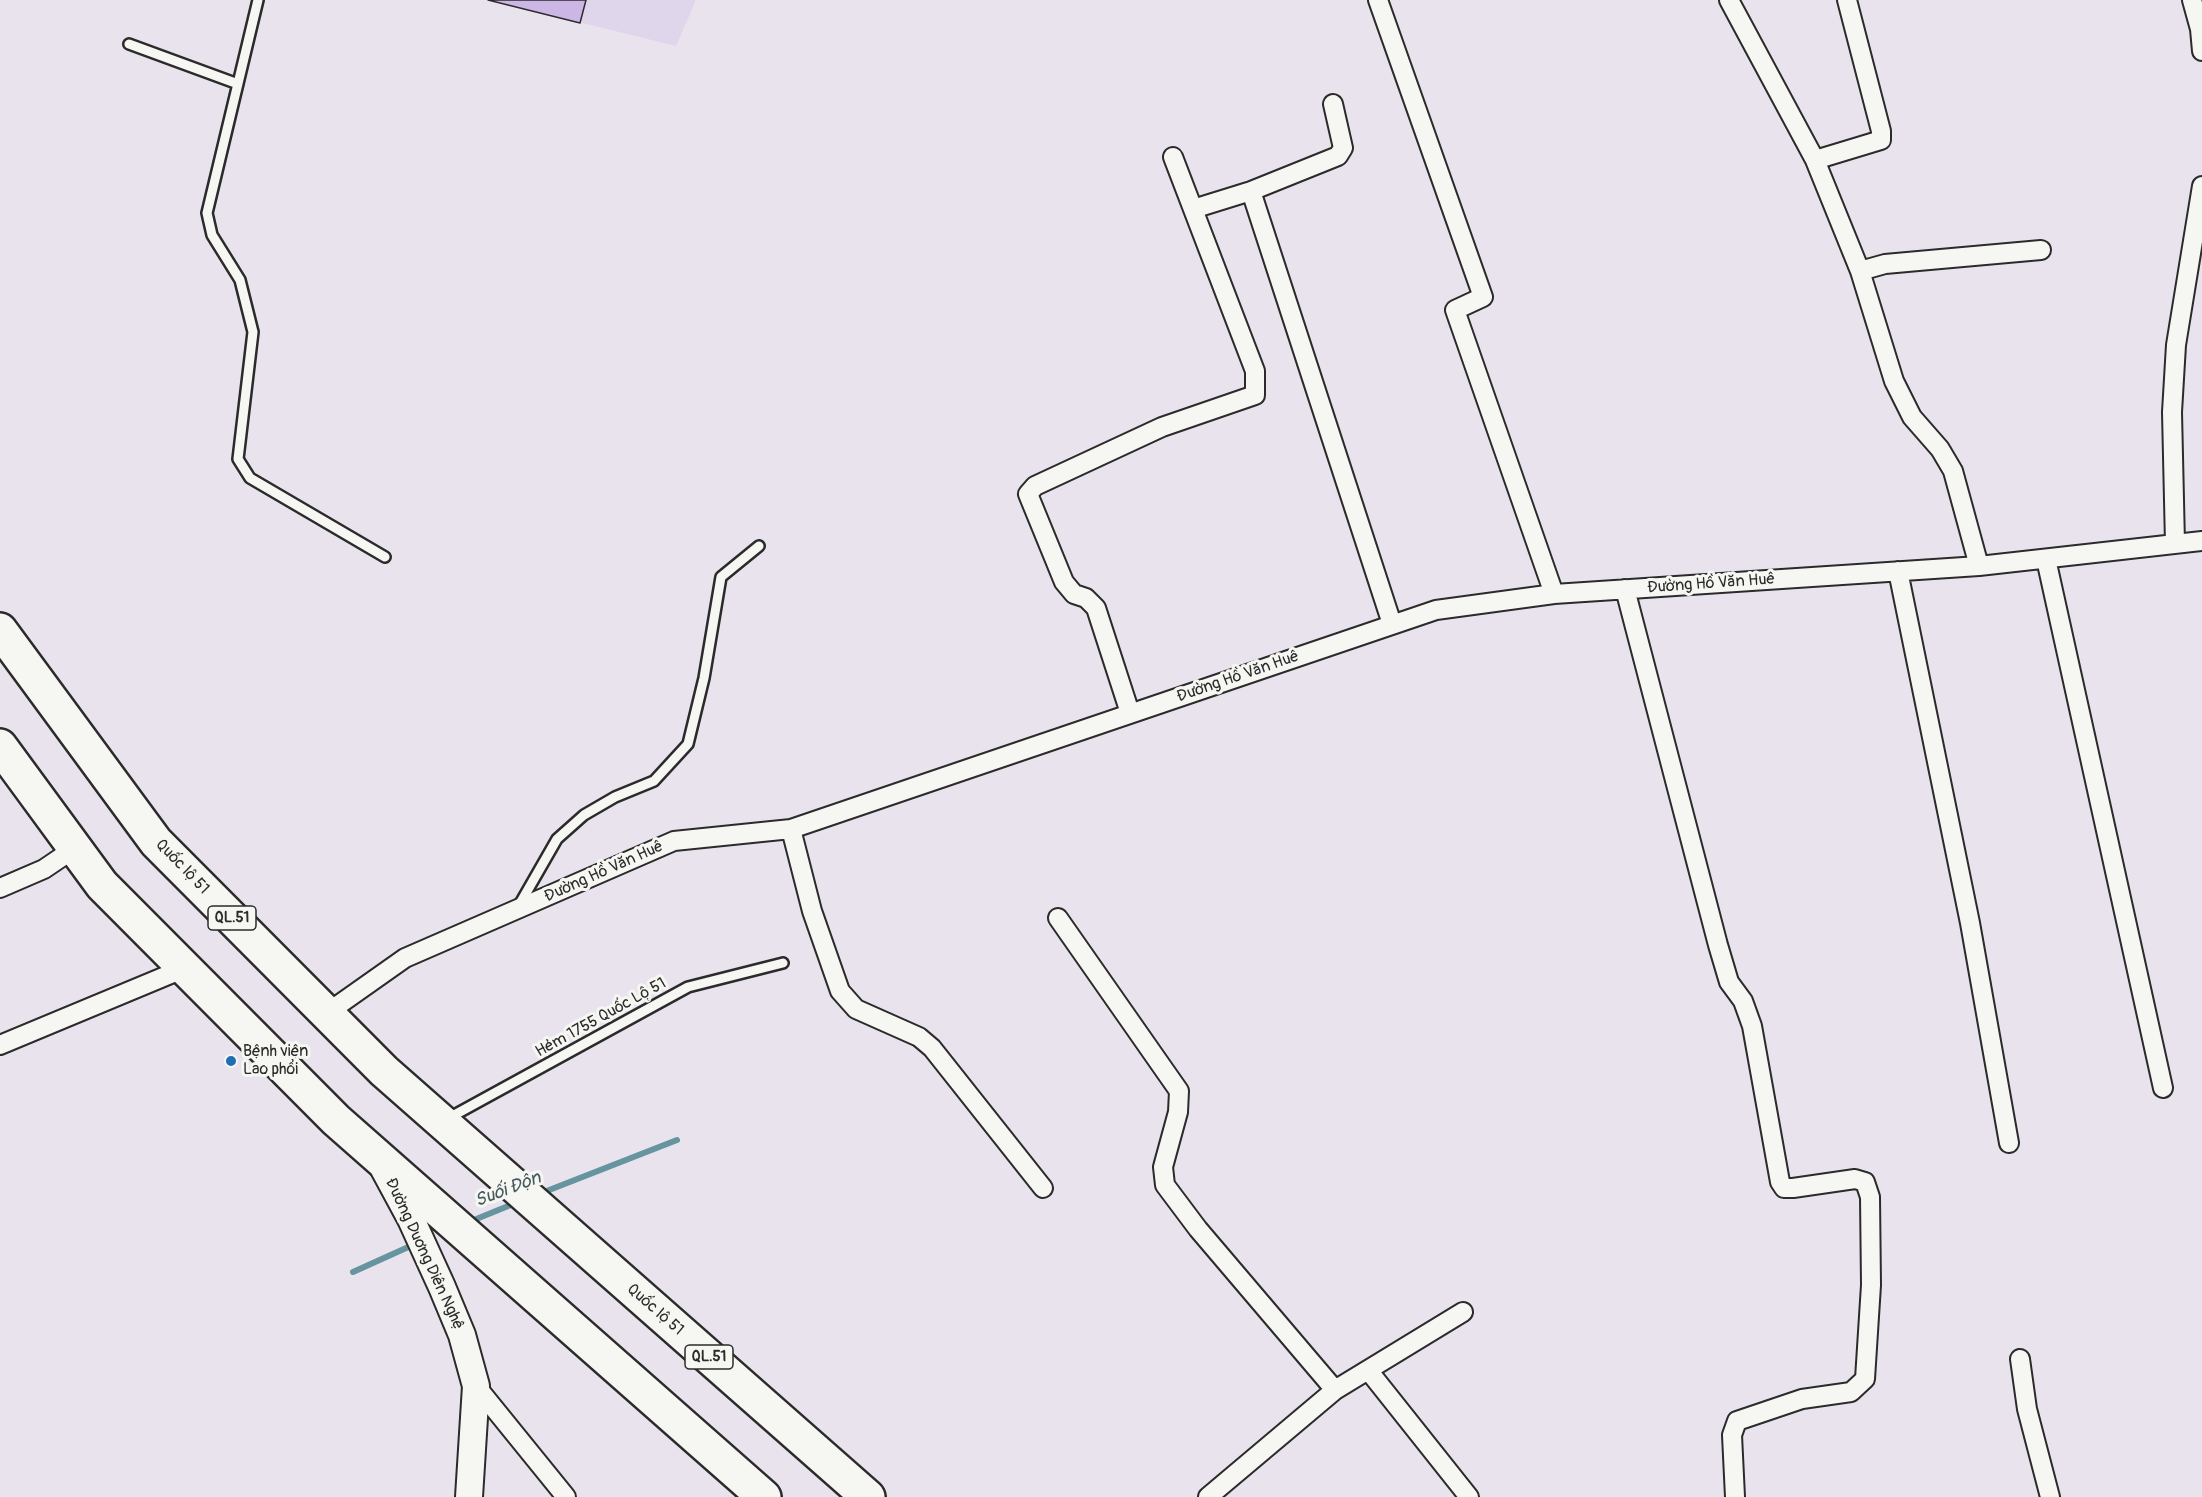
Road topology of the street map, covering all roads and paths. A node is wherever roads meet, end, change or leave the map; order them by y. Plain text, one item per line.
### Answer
1 (258, 0) edge
2 (1378, 0) edge
3 (1729, 0) edge
4 (1847, 0) edge
5 (2192, 0) edge
6 (129, 44) dead end
7 (2202, 51) edge
8 (238, 84) junction
9 (1333, 104) dead end
10 (1173, 157) dead end
11 (1815, 160) junction
12 (2202, 186) edge
13 (1251, 191) junction
14 (1193, 209) junction
15 (2041, 250) dead end
16 (1860, 271) junction
17 (2202, 542) edge
18 (2175, 544) junction
19 (759, 546) dead end
20 (385, 557) dead end
21 (2046, 559) junction
22 (1979, 566) junction
23 (1898, 571) junction
24 (1625, 589) junction
25 (1554, 594) junction
26 (1392, 624) junction
27 (0, 630) edge
28 (1130, 713) junction
29 (0, 746) edge
30 (790, 830) junction
31 (75, 848) junction
32 (0, 888) edge
33 (516, 911) junction
34 (1058, 918) dead end
35 (783, 963) dead end
36 (185, 968) junction
37 (327, 1013) junction
38 (0, 1045) edge
39 (2163, 1088) dead end
40 (442, 1122) junction
41 (2009, 1143) dead end
42 (377, 1156) junction
43 (1043, 1188) dead end
44 (1463, 1312) dead end
45 (2020, 1359) dead end
46 (1368, 1370) junction
47 (476, 1386) junction
48 (1335, 1390) junction
49 (469, 1497) edge
50 (566, 1497) edge
51 (764, 1497) edge
52 (868, 1497) edge
53 (1208, 1497) edge
54 (1469, 1497) edge
55 (1735, 1497) edge
56 (2050, 1497) edge

1 - 8 lane
2 - 25 street
3 - 11 street
4 - 11 street
5 - 7 street
6 - 8 lane
8 - 20 lane
9 - 13 street
10 - 14 street
11 - 16 street
12 - 18 street
13 - 14 street
13 - 26 street
14 - 28 street
15 - 16 street
16 - 22 street
17 - 18 street, Đường Hồ Văn Huê
18 - 21 street, Đường Hồ Văn Huê
19 - 33 lane
21 - 22 street, Đường Hồ Văn Huê
21 - 39 street
22 - 23 street, Đường Hồ Văn Huê
23 - 24 street, Đường Hồ Văn Huê
23 - 41 street
24 - 25 street, Đường Hồ Văn Huê
24 - 55 street
25 - 26 street, Đường Hồ Văn Huê
26 - 28 street, Đường Hồ Văn Huê
27 - 37 highway, Quốc lộ 51 / QL.51
28 - 30 street, Đường Hồ Văn Huê
29 - 31 highway
30 - 33 street, Đường Hồ Văn Huê
30 - 43 street
31 - 32 street
31 - 36 highway
33 - 37 street, Đường Hồ Văn Huê
34 - 48 street
35 - 40 lane, Hẻm 1755 Quốc Lộ 51
36 - 38 street
36 - 42 highway
37 - 40 highway, Quốc lộ 51 / QL.51
40 - 52 highway, Quốc lộ 51 / QL.51
42 - 47 street, Đường Duơng Diên Nghệ
42 - 51 highway
44 - 46 street
45 - 56 street
46 - 48 street
46 - 54 street
47 - 49 street, Đường Duơng Diên Nghệ
47 - 50 street
48 - 53 street

